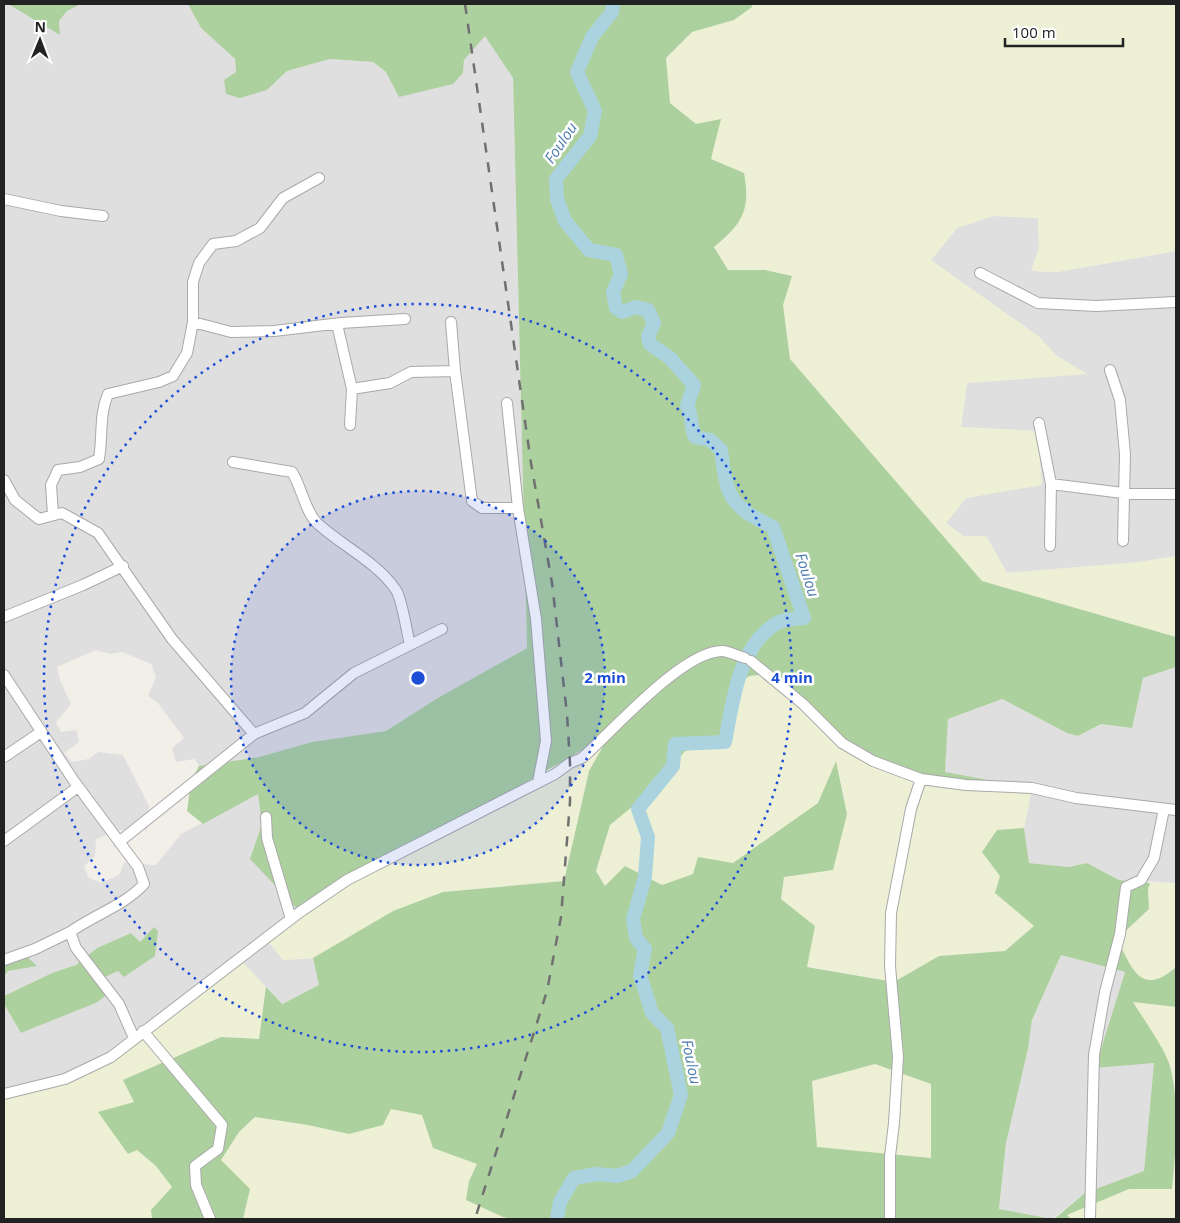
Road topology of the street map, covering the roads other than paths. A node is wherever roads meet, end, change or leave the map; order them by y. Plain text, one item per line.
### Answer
1 (318, 178) dead end
2 (4, 199) edge
3 (103, 216) dead end
4 (980, 273) dead end
5 (1176, 302) edge
6 (405, 319) dead end
7 (193, 322) junction
8 (451, 322) dead end
9 (337, 324) junction
10 (1110, 370) dead end
11 (455, 371) junction
12 (352, 389) junction
13 (507, 403) dead end
14 (1039, 423) dead end
15 (350, 425) dead end
16 (233, 462) dead end
17 (4, 480) edge
18 (1051, 484) junction
19 (1124, 493) junction
20 (1176, 494) edge
21 (518, 508) junction
22 (53, 515) junction
23 (1123, 541) dead end
24 (1050, 546) dead end
25 (123, 566) junction
26 (4, 616) edge
27 (442, 629) dead end
28 (410, 645) junction
29 (4, 676) edge
30 (41, 732) junction
31 (254, 734) junction
32 (4, 757) edge
33 (922, 778) junction
34 (538, 782) junction
35 (78, 787) junction
36 (1164, 809) junction
37 (1176, 810) edge
38 (266, 817) dead end
39 (4, 841) edge
40 (119, 842) junction
41 (290, 919) junction
42 (70, 932) junction
43 (4, 960) edge
44 (143, 1031) junction
45 (134, 1038) junction
46 (4, 1094) edge
47 (210, 1219) edge
48 (890, 1219) edge
49 (1090, 1219) edge

1 - 7 street
2 - 3 street
4 - 5 street
6 - 9 street
7 - 9 street
7 - 22 street
8 - 11 street
9 - 12 street
10 - 19 street
11 - 12 street
11 - 21 street
12 - 15 street
13 - 21 street
14 - 18 street
16 - 28 street
17 - 22 street
18 - 19 street
18 - 24 street
19 - 20 street
19 - 23 street
21 - 34 street
22 - 25 street
25 - 26 street
25 - 31 street
27 - 28 street
28 - 31 street
29 - 30 street
30 - 32 street
30 - 35 street
31 - 40 street
33 - 34 street
33 - 36 street
33 - 48 street
34 - 41 street
35 - 39 street
35 - 40 street
36 - 37 street
36 - 49 street
38 - 41 street
40 - 42 street
41 - 44 street
42 - 43 street
42 - 45 street
44 - 45 street
44 - 47 street
45 - 46 street

